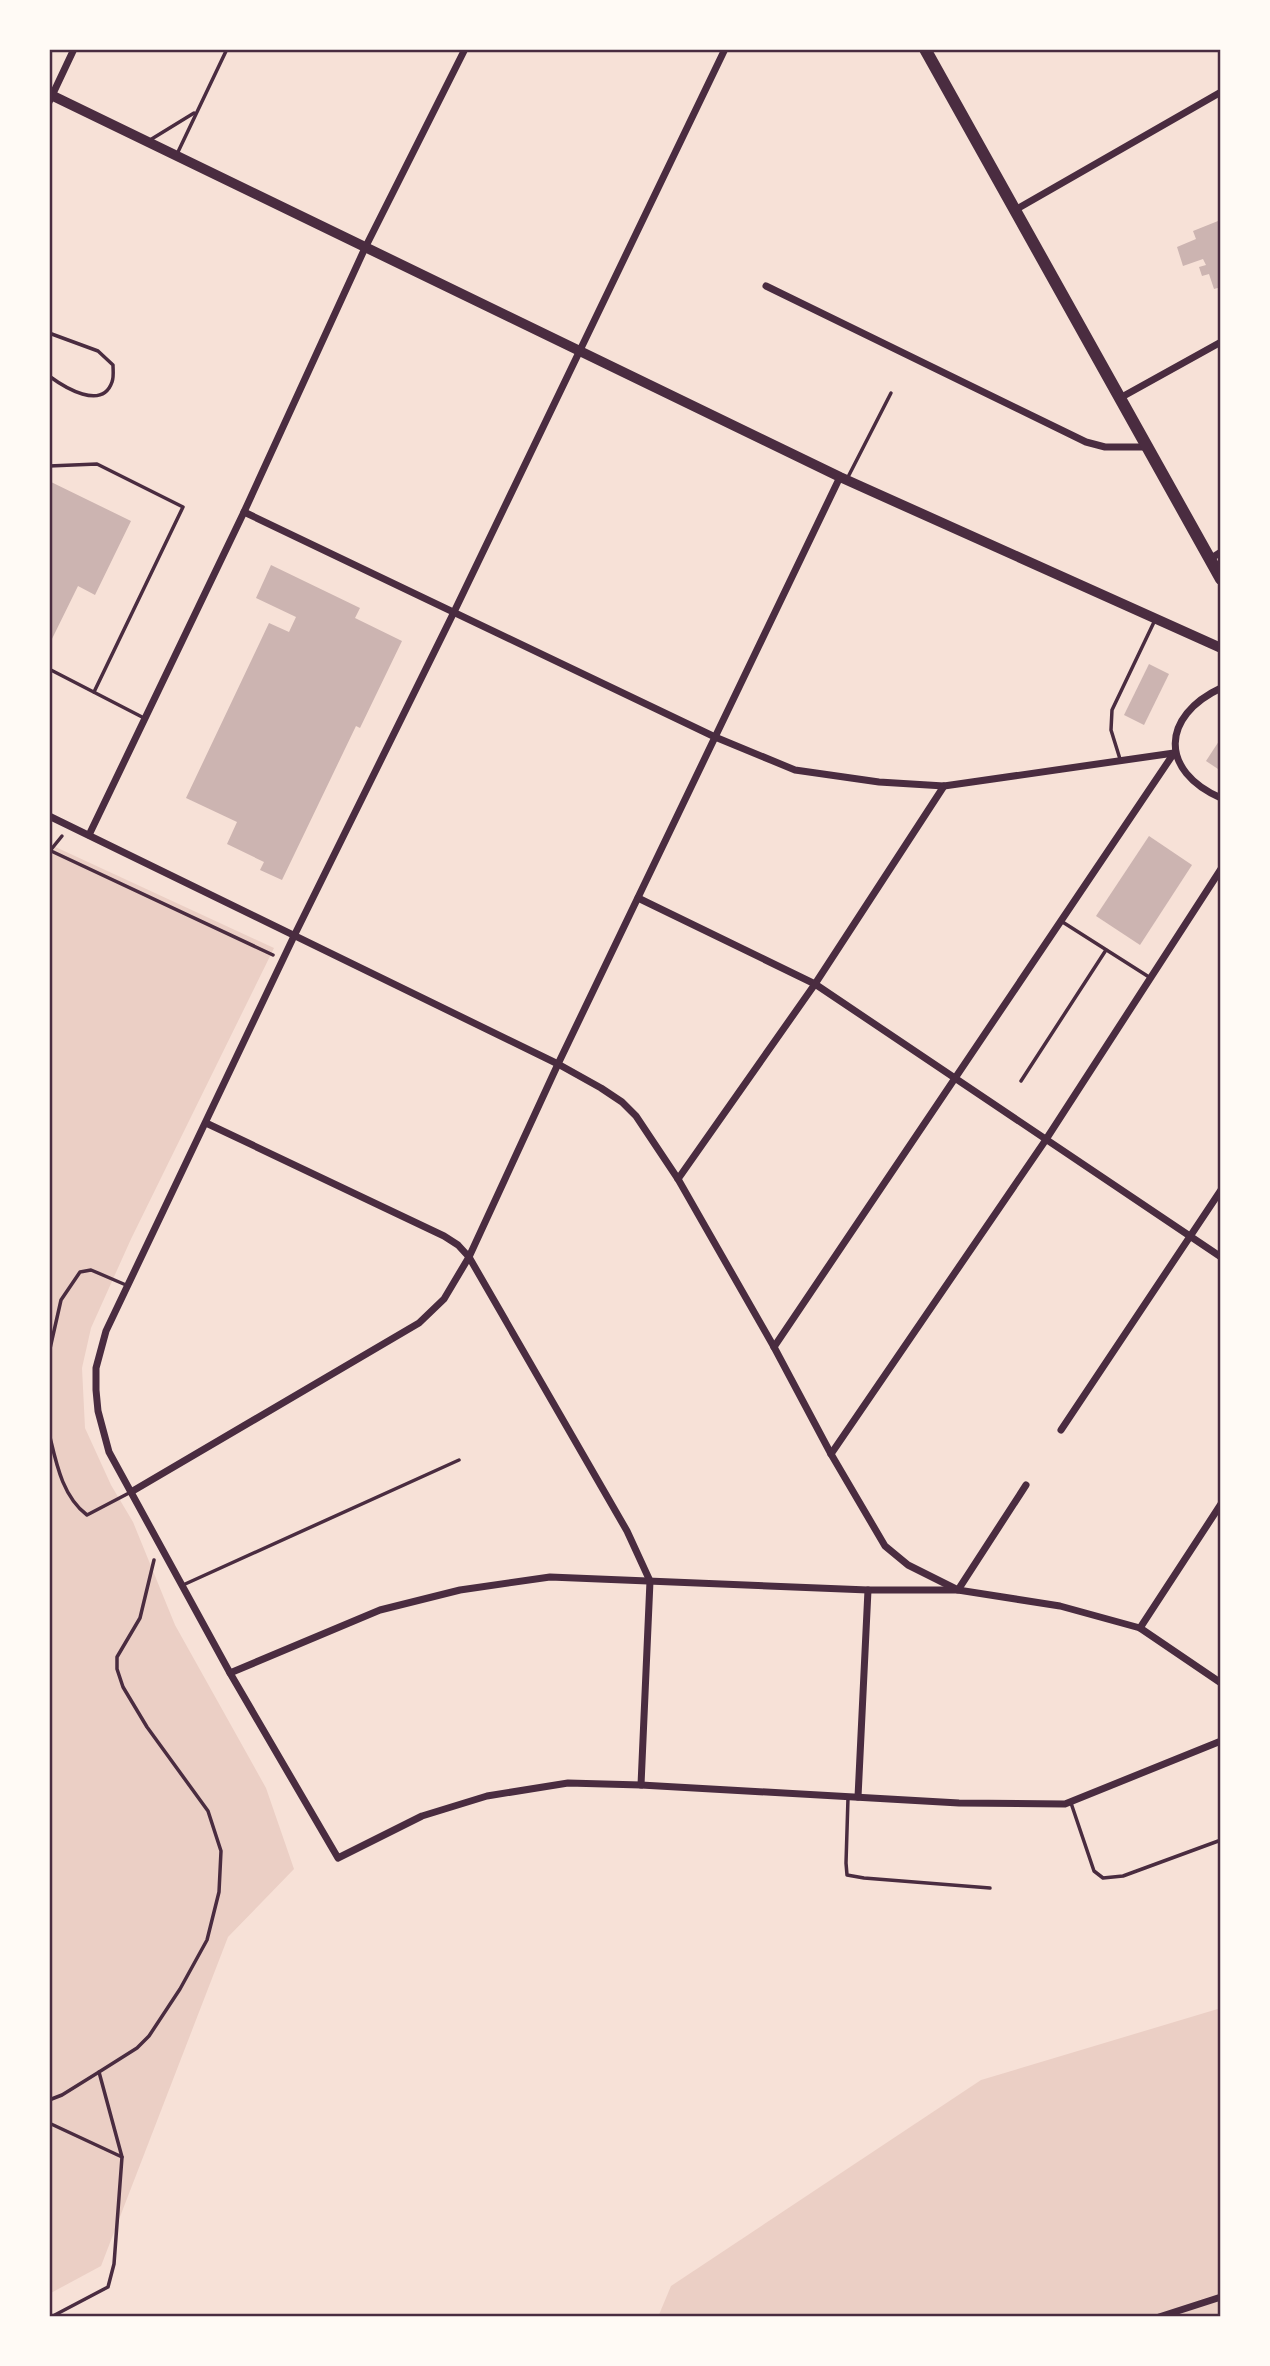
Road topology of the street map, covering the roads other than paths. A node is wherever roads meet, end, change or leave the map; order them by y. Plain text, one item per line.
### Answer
1 (74, 49) edge
2 (227, 49) edge
3 (465, 49) edge
4 (725, 49) edge
5 (925, 49) edge
6 (1221, 92) edge
7 (50, 97) edge
8 (196, 112) junction
9 (148, 142) junction
10 (176, 156) junction
11 (1014, 210) junction
12 (365, 248) junction
13 (766, 286) dead end
14 (49, 333) edge
15 (1221, 342) edge
16 (579, 349) junction
17 (49, 376) edge
18 (891, 393) dead end
19 (1120, 398) junction
20 (1147, 447) junction
21 (49, 466) edge
22 (843, 478) junction
23 (244, 512) junction
24 (1215, 556) edge
25 (1221, 579) edge
26 (454, 612) junction
27 (1156, 619) junction
28 (1221, 648) edge
29 (49, 669) edge
30 (1221, 688) edge
31 (94, 692) junction
32 (145, 718) junction
33 (715, 737) junction
34 (1174, 753) junction
35 (1121, 761) junction
36 (944, 786) junction
37 (1221, 799) edge
38 (49, 816) edge
39 (89, 835) junction
40 (1221, 869) edge
41 (638, 898) junction
42 (1061, 921) junction
43 (295, 934) junction
44 (1106, 950) junction
45 (1150, 978) junction
46 (815, 984) junction
47 (558, 1064) junction
48 (954, 1079) junction
49 (1021, 1081) dead end
50 (206, 1123) junction
51 (1045, 1141) junction
52 (678, 1180) junction
53 (1221, 1190) edge
54 (1191, 1238) junction
55 (469, 1257) junction
56 (1221, 1257) edge
57 (127, 1286) junction
58 (774, 1347) junction
59 (49, 1353) edge
60 (1061, 1430) dead end
61 (49, 1433) edge
62 (831, 1454) junction
63 (459, 1460) dead end
64 (1026, 1485) dead end
65 (131, 1492) junction
66 (1221, 1504) edge
67 (650, 1581) junction
68 (183, 1584) junction
69 (868, 1590) junction
70 (958, 1590) junction
71 (1140, 1628) junction
72 (230, 1673) junction
73 (1221, 1683) edge
74 (1221, 1741) edge
75 (641, 1784) junction
76 (849, 1796) junction
77 (858, 1797) junction
78 (1068, 1803) junction
79 (1221, 1840) edge
80 (990, 1888) dead end
81 (1221, 2297) edge
82 (1159, 2317) edge

1 - 7 street
2 - 8 lane
3 - 12 street
4 - 16 street
5 - 11 main road
6 - 11 street
7 - 9 street
8 - 9 lane
8 - 10 lane
9 - 10 street
10 - 12 street
11 - 19 main road
12 - 16 street
12 - 23 street
13 - 20 street
14 - 17 lane
15 - 19 street
16 - 22 street
16 - 26 street
18 - 22 lane
19 - 20 main road
20 - 24 main road
21 - 31 lane
22 - 27 street
22 - 33 street
23 - 26 street
23 - 32 street
24 - 25 main road
26 - 33 street
26 - 43 street
27 - 28 street
27 - 35 lane
29 - 31 lane
30 - 34 street
31 - 32 lane
32 - 39 street
33 - 36 street
33 - 41 street
34 - 35 street
34 - 37 street
34 - 42 street
35 - 36 street
36 - 46 street
38 - 39 street
39 - 43 street
40 - 45 street
41 - 46 street
41 - 47 street
42 - 44 lane
42 - 48 street
43 - 47 street
43 - 50 street
44 - 45 lane
44 - 49 lane
45 - 51 street
46 - 48 street
46 - 52 street
47 - 52 street
47 - 55 street
48 - 51 street
48 - 58 street
50 - 55 street
50 - 57 street
51 - 54 street
51 - 62 street
52 - 58 street
53 - 54 street
54 - 56 street
54 - 60 street
55 - 65 street
55 - 67 street
57 - 59 lane
57 - 65 street
58 - 62 street
61 - 65 lane
62 - 70 street
63 - 68 lane
64 - 70 street
65 - 68 street
66 - 71 street
67 - 69 street
67 - 72 street
67 - 75 street
68 - 72 street
69 - 70 street
69 - 77 street
70 - 71 street
71 - 73 street
72 - 75 street
74 - 78 street
75 - 76 street
76 - 77 street
76 - 80 lane
77 - 78 street
78 - 79 lane
81 - 82 street

